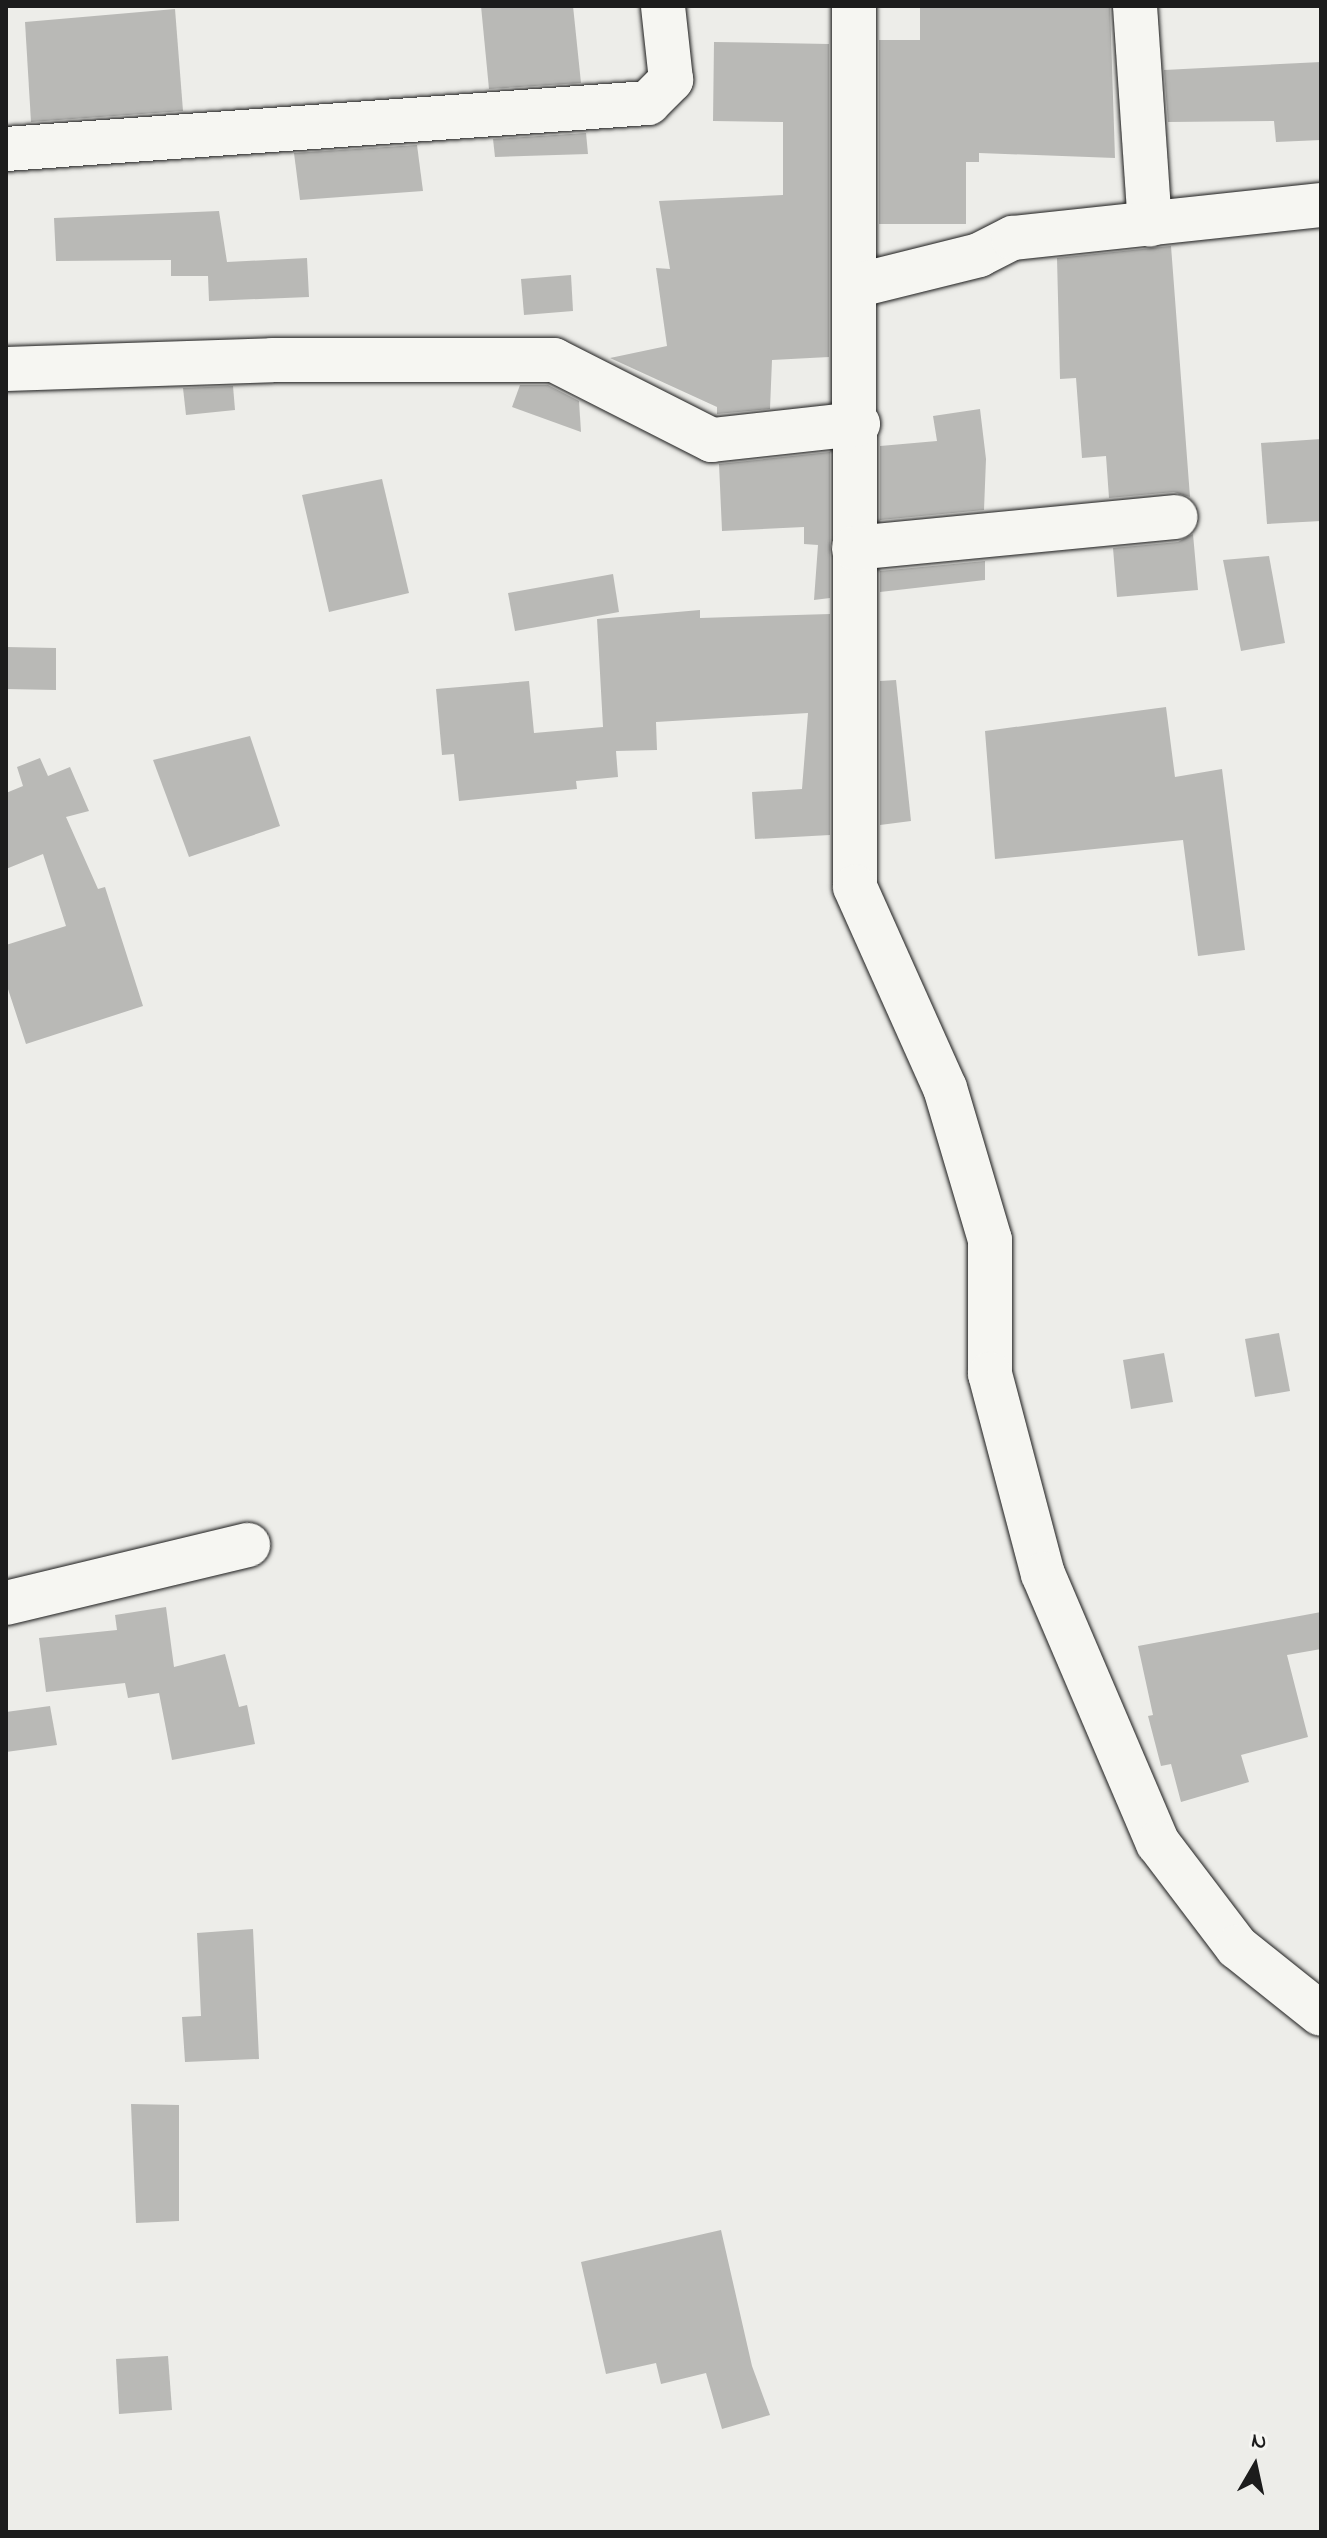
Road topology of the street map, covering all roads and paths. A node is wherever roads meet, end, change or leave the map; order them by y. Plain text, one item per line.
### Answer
1 (663, 6) edge
2 (854, 6) edge
3 (1135, 6) edge
4 (6, 149) edge
5 (1321, 205) edge
6 (1150, 224) junction
7 (855, 286) junction
8 (6, 369) edge
9 (858, 424) junction
10 (1176, 517) dead end
11 (854, 548) junction
12 (248, 1545) dead end
13 (6, 1603) edge
14 (1321, 2014) edge

1 - 4 street
2 - 7 street
3 - 6 street
5 - 6 street
6 - 7 street
7 - 9 street
8 - 9 street
9 - 11 street
10 - 11 street
11 - 14 street
12 - 13 street

